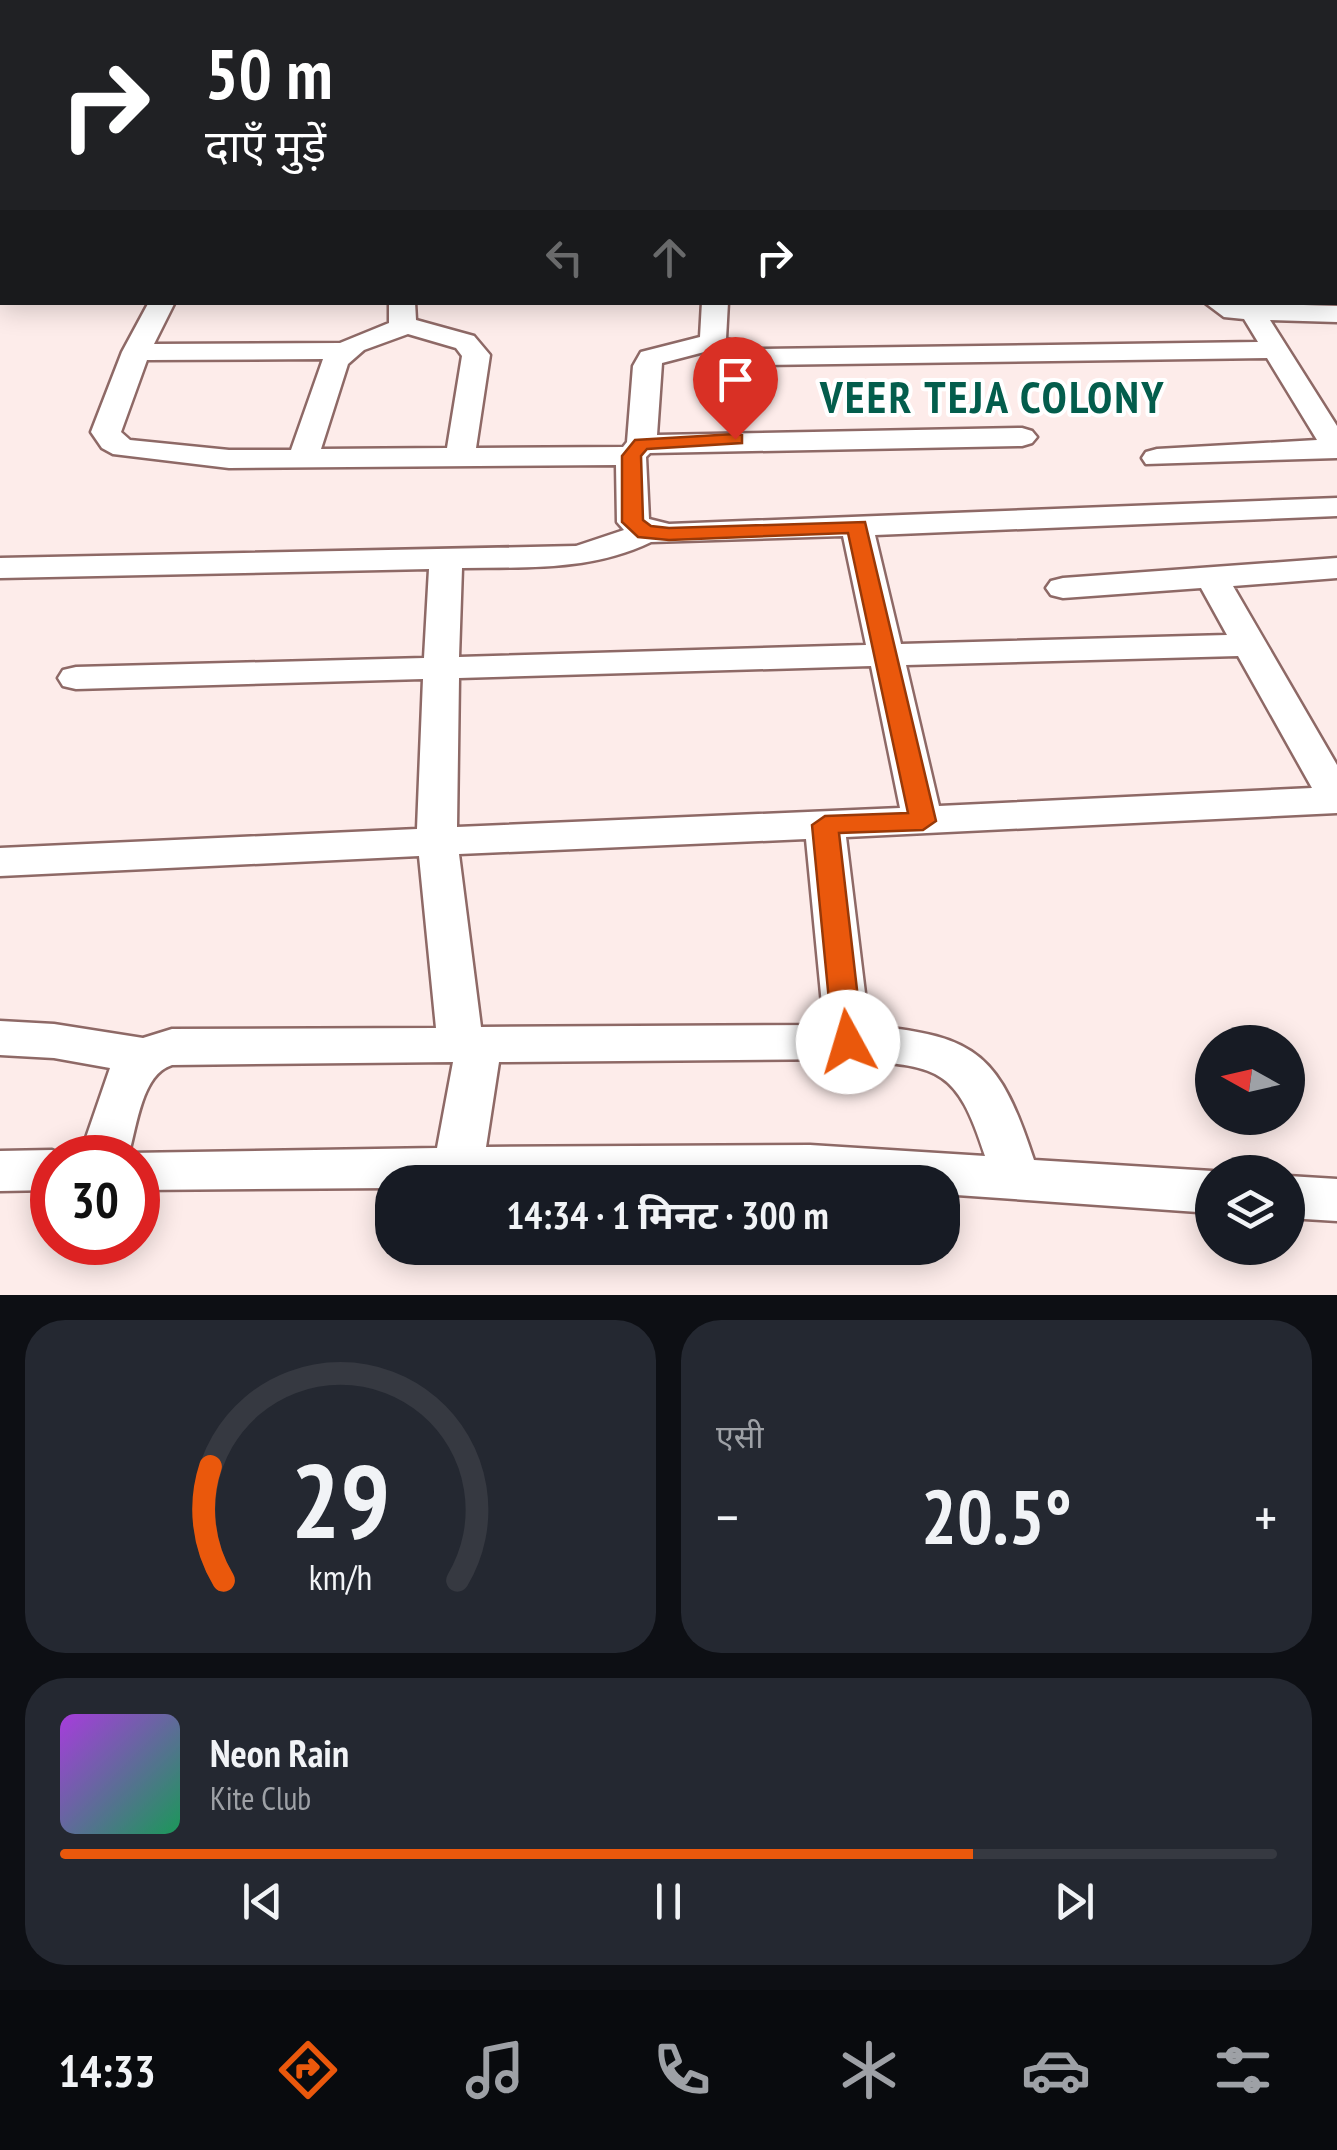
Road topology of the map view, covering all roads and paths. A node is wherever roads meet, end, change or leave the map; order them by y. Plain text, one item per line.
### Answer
1 (160, 305) edge
2 (715, 305) edge
3 (1221, 305) edge
4 (1252, 313) junction
5 (404, 314) edge
6 (1337, 314) edge
7 (713, 342) junction
8 (1275, 350) junction
9 (342, 351) junction
10 (136, 352) junction
11 (1022, 437) dead end
12 (1337, 448) edge
13 (636, 450) junction
14 (460, 458) junction
15 (1157, 458) dead end
16 (304, 459) junction
17 (1337, 506) edge
18 (857, 527) junction
19 (646, 532) junction
20 (448, 559) junction
21 (0, 568) edge
22 (1337, 568) edge
23 (1211, 576) junction
24 (1063, 588) dead end
25 (1250, 645) junction
26 (884, 656) junction
27 (441, 670) junction
28 (76, 678) dead end
29 (1337, 800) edge
30 (923, 821) junction
31 (825, 825) junction
32 (436, 839) junction
33 (0, 862) edge
34 (0, 1038) edge
35 (848, 1042) junction
36 (460, 1044) junction
37 (143, 1056) junction
38 (110, 1135) edge
39 (459, 1165) edge
40 (375, 1169) edge
41 (0, 1170) edge
42 (30, 1170) edge
43 (160, 1170) edge
44 (960, 1175) edge
45 (1016, 1178) junction
46 (1195, 1191) edge
47 (1305, 1198) edge
48 (1337, 1200) edge

1 - 10 street
2 - 7 street
3 - 4 street
4 - 6 street
4 - 8 street
5 - 9 street
5 - 14 street
7 - 8 street
7 - 13 street
8 - 12 street
9 - 10 street
9 - 16 street
10 - 16 street
11 - 13 street
12 - 15 street
13 - 14 street
13 - 19 street
14 - 16 street
17 - 18 street
18 - 19 street
18 - 26 street
19 - 20 street
20 - 21 street
20 - 27 street
22 - 23 street
23 - 24 street
23 - 25 street
25 - 26 street
25 - 29 street
26 - 27 street
26 - 30 street
27 - 28 street
27 - 32 street
29 - 30 street
30 - 31 street
31 - 32 street
31 - 35 street
32 - 33 street
32 - 36 street
34 - 37 street
35 - 36 street
35 - 45 street
36 - 37 street
36 - 39 street
37 - 38 street
40 - 43 street
41 - 42 street
44 - 45 street
45 - 46 street
47 - 48 street

